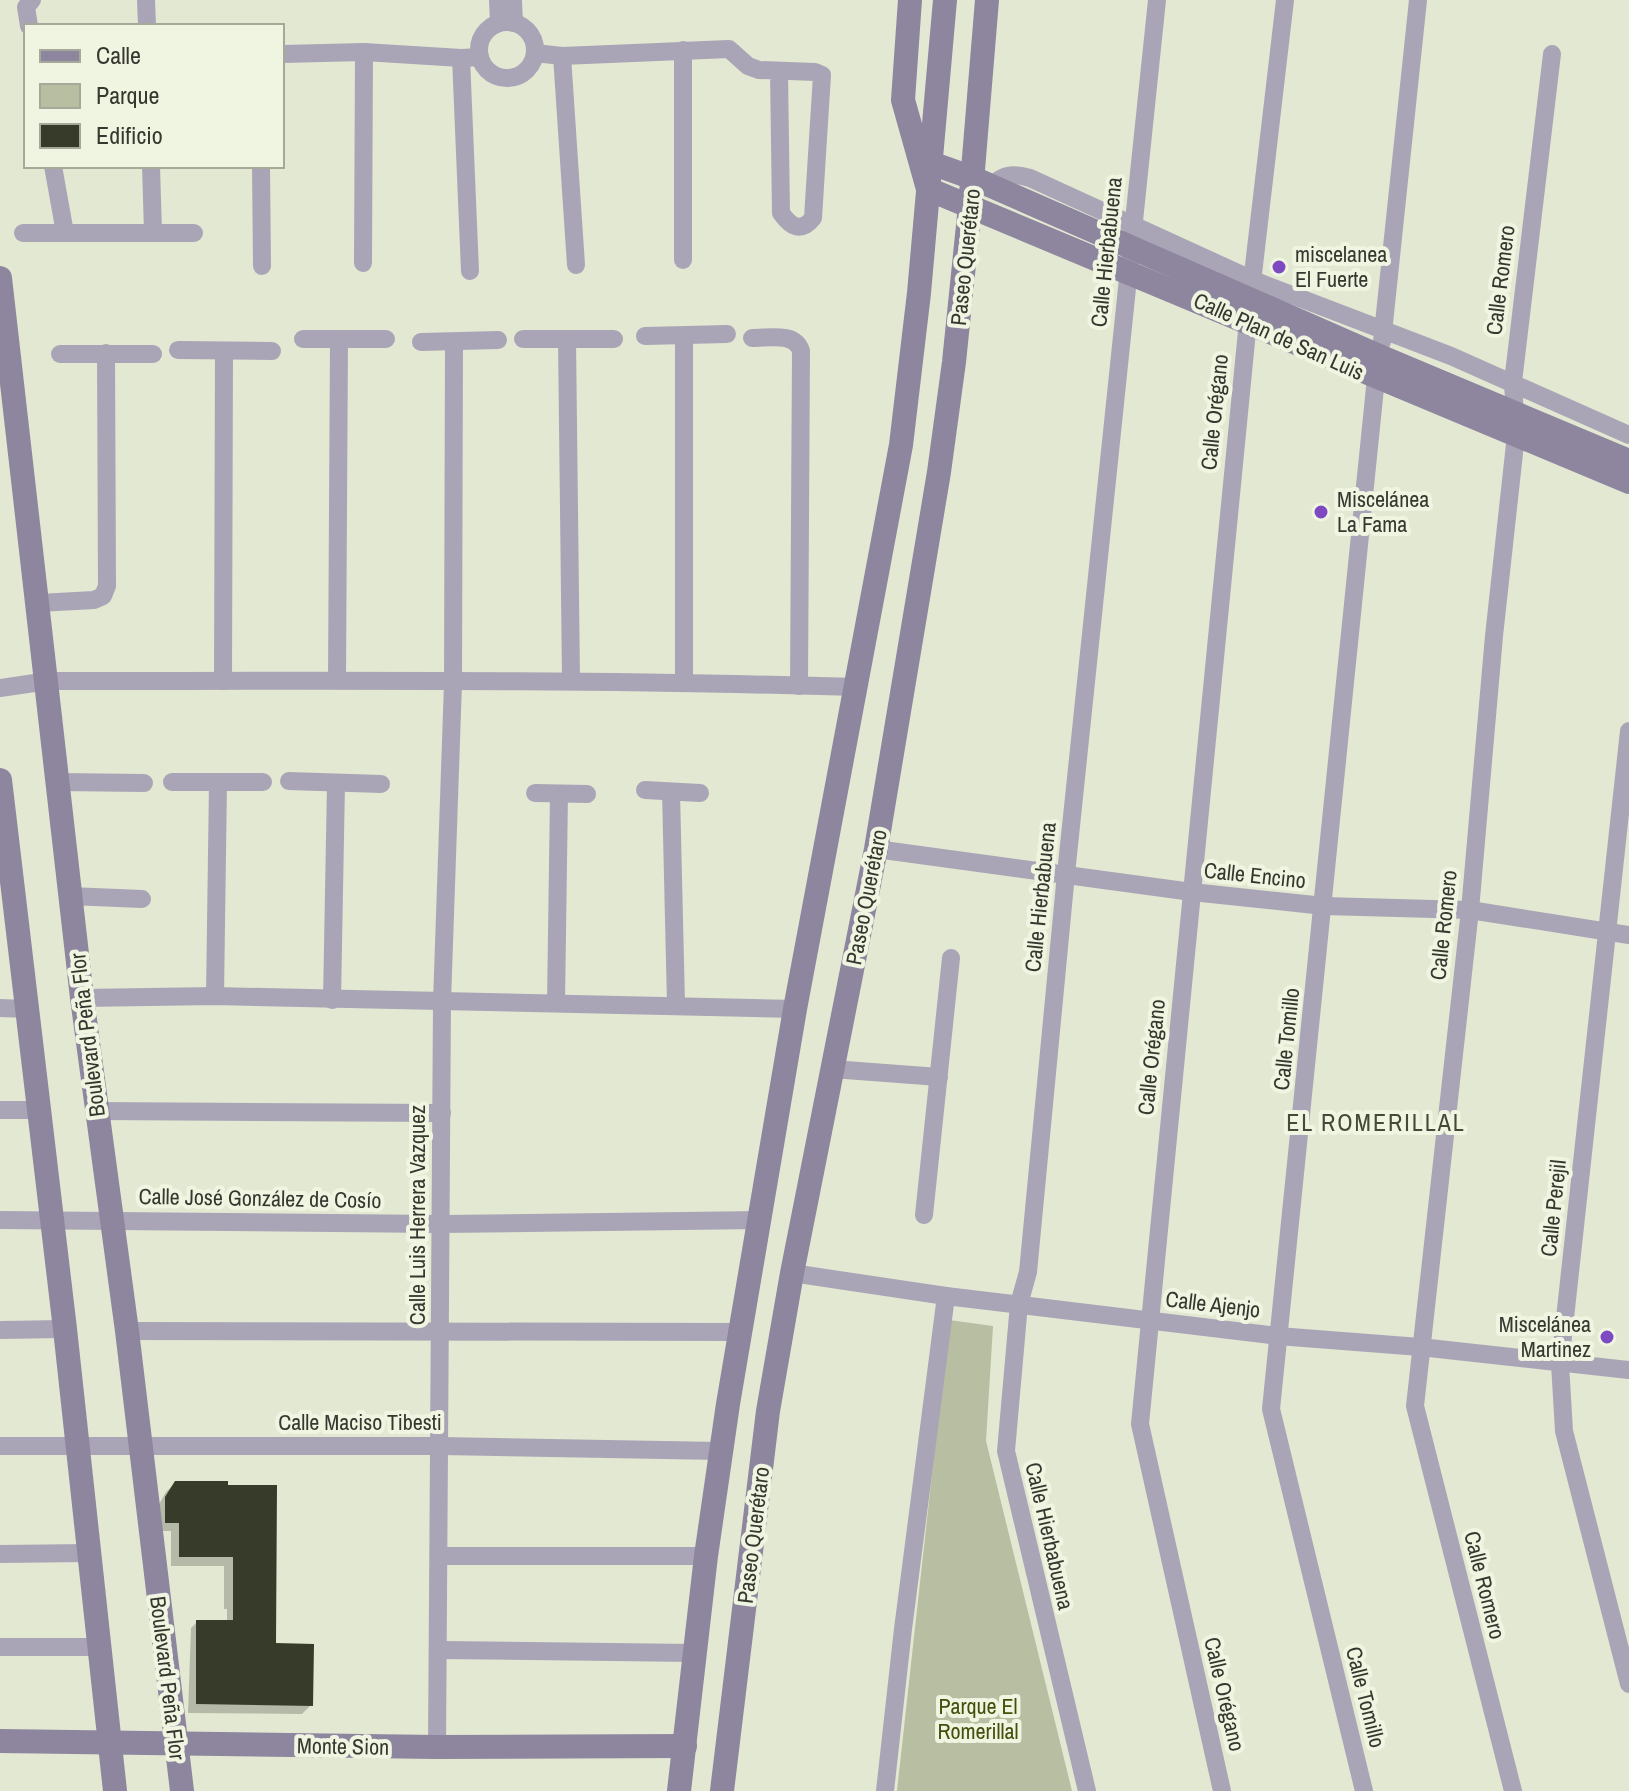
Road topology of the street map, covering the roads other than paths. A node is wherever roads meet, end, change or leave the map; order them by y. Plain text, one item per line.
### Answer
1 (32, 0) edge
2 (146, 0) edge
3 (498, 0) edge
4 (513, 0) edge
5 (910, 0) edge
6 (945, 0) edge
7 (987, 0) edge
8 (1157, 0) edge
9 (1285, 0) edge
10 (1418, 0) edge
11 (507, 23) junction
12 (29, 24) edge
13 (147, 24) edge
14 (683, 50) junction
15 (364, 52) junction
16 (535, 53) junction
17 (284, 54) edge
18 (1552, 54) dead end
19 (562, 56) junction
20 (470, 57) junction
21 (779, 71) junction
22 (931, 163) junction
23 (53, 168) edge
24 (151, 168) edge
25 (261, 168) edge
26 (982, 182) junction
27 (928, 189) junction
28 (970, 206) junction
29 (153, 232) junction
30 (23, 233) dead end
31 (65, 233) junction
32 (194, 233) dead end
33 (1130, 248) junction
34 (683, 260) dead end
35 (363, 263) dead end
36 (576, 265) dead end
37 (262, 266) dead end
38 (470, 271) dead end
39 (0, 278) edge
40 (1250, 300) junction
41 (1385, 330) junction
42 (727, 334) dead end
43 (645, 336) dead end
44 (684, 336) junction
45 (752, 338) dead end
46 (303, 339) dead end
47 (386, 339) dead end
48 (523, 339) dead end
49 (567, 339) junction
50 (614, 339) dead end
51 (339, 340) junction
52 (498, 340) dead end
53 (421, 342) dead end
54 (454, 342) junction
55 (178, 350) dead end
56 (224, 351) junction
57 (272, 351) dead end
58 (106, 353) junction
59 (60, 354) dead end
60 (153, 354) dead end
61 (1378, 367) junction
62 (1513, 382) junction
63 (1515, 423) junction
64 (1629, 435) edge
65 (1629, 461) edge
66 (1629, 482) edge
67 (39, 603) junction
68 (337, 679) junction
69 (571, 680) junction
70 (48, 681) junction
71 (223, 681) junction
72 (453, 683) junction
73 (684, 683) junction
74 (799, 686) junction
75 (857, 687) junction
76 (0, 688) edge
77 (1629, 731) edge
78 (0, 780) edge
79 (289, 781) dead end
80 (58, 782) junction
81 (172, 782) dead end
82 (218, 782) junction
83 (263, 782) dead end
84 (144, 783) dead end
85 (336, 783) junction
86 (381, 784) dead end
87 (645, 790) dead end
88 (671, 792) junction
89 (535, 793) dead end
90 (700, 793) dead end
91 (559, 794) junction
92 (587, 794) dead end
93 (2, 809) edge
94 (876, 849) junction
95 (1066, 874) junction
96 (1192, 892) junction
97 (70, 896) junction
98 (142, 899) dead end
99 (1324, 906) junction
100 (1470, 910) junction
101 (7, 914) edge
102 (1607, 933) junction
103 (1629, 935) edge
104 (951, 958) dead end
105 (215, 996) junction
106 (82, 998) junction
107 (332, 1000) junction
108 (442, 1002) junction
109 (556, 1003) junction
110 (676, 1004) junction
111 (0, 1008) edge
112 (26, 1009) junction
113 (795, 1009) junction
114 (832, 1069) junction
115 (939, 1077) junction
116 (0, 1110) edge
117 (39, 1110) junction
118 (96, 1111) junction
119 (442, 1113) junction
120 (924, 1215) dead end
121 (0, 1220) edge
122 (52, 1220) junction
123 (110, 1220) junction
124 (760, 1220) junction
125 (441, 1224) junction
126 (792, 1273) junction
127 (946, 1296) junction
128 (1019, 1304) junction
129 (1148, 1320) junction
130 (65, 1329) junction
131 (0, 1330) edge
132 (127, 1331) junction
133 (739, 1332) junction
134 (440, 1333) junction
135 (1278, 1336) junction
136 (1420, 1347) junction
137 (1560, 1364) junction
138 (1629, 1370) edge
139 (728, 1404) junction
140 (768, 1411) junction
141 (76, 1445) junction
142 (139, 1445) junction
143 (0, 1446) edge
144 (441, 1446) junction
145 (720, 1451) junction
146 (88, 1553) junction
147 (0, 1554) edge
148 (440, 1556) junction
149 (706, 1556) junction
150 (0, 1647) edge
151 (99, 1647) junction
152 (439, 1650) junction
153 (694, 1653) junction
154 (1629, 1684) edge
155 (0, 1741) edge
156 (111, 1743) junction
157 (177, 1743) junction
158 (685, 1746) junction
159 (437, 1747) junction
160 (115, 1791) edge
161 (182, 1791) edge
162 (679, 1791) edge
163 (722, 1791) edge
164 (885, 1791) edge
165 (1087, 1791) edge
166 (1222, 1791) edge
167 (1364, 1791) edge
168 (1513, 1791) edge

1 - 12 street
2 - 13 street
3 - 11 street
4 - 11 street
5 - 27 main road
6 - 22 main road, Paseo Querétaro
7 - 26 main road, Paseo Querétaro
8 - 33 street, Calle Hierbabuena
9 - 40 street, Calle Orégano
10 - 41 street, Calle Tomillo
11 - 16 street
11 - 20 street
14 - 19 street
14 - 21 street
14 - 34 street
15 - 17 street
15 - 20 street
15 - 35 street
16 - 19 street
16 - 20 street
18 - 62 street, Calle Romero
19 - 36 street
20 - 38 street
21 - 21 street
22 - 26 main road, Calle Plan de San Luis
22 - 27 main road, Paseo Querétaro
23 - 31 street
24 - 29 street
25 - 37 street
26 - 28 main road, Paseo Querétaro
26 - 33 main road, Calle Plan de San Luis
27 - 28 main road, Calle Plan de San Luis
27 - 75 main road, Paseo Querétaro
28 - 33 main road, Calle Plan de San Luis
28 - 94 main road, Paseo Querétaro
29 - 31 street
29 - 32 street
30 - 31 street
33 - 40 main road, Calle Plan de San Luis
33 - 40 street
33 - 95 street, Calle Hierbabuena
39 - 67 main road, Boulevard Peña Flor
40 - 41 street
40 - 61 main road, Calle Plan de San Luis
40 - 96 street, Calle Orégano
41 - 61 street, Calle Tomillo
41 - 62 street
42 - 44 street
43 - 44 street
44 - 73 street
45 - 74 street
46 - 51 street
47 - 51 street
48 - 49 street
49 - 50 street
49 - 69 street
51 - 68 street
52 - 54 street
53 - 54 street
54 - 72 street, Calle Luis Herrera Vazquez
55 - 56 street
56 - 57 street
56 - 71 street
58 - 59 street
58 - 60 street
58 - 67 street
61 - 63 main road, Calle Plan de San Luis
61 - 99 street, Calle Tomillo
62 - 63 street, Calle Romero
62 - 64 street
63 - 65 main road, Calle Plan de San Luis
63 - 66 main road, Calle Plan de San Luis
63 - 100 street, Calle Romero
67 - 70 main road, Boulevard Peña Flor
68 - 71 street
68 - 72 street
69 - 72 street
69 - 73 street
70 - 71 street
70 - 76 street
70 - 80 main road, Boulevard Peña Flor
72 - 108 street, Calle Luis Herrera Vazquez
73 - 74 street
74 - 75 street
75 - 113 main road, Paseo Querétaro
77 - 102 street, Calle Perejil
78 - 93 main road
79 - 85 street
80 - 84 street
80 - 97 main road, Boulevard Peña Flor
81 - 82 street
82 - 83 street
82 - 105 street
85 - 86 street
85 - 107 street
87 - 88 street
88 - 90 street
88 - 110 street
89 - 91 street
91 - 92 street
91 - 109 street
93 - 101 main road
94 - 95 street, Calle Encino
94 - 114 main road, Paseo Querétaro
95 - 96 street, Calle Encino
95 - 128 street, Calle Hierbabuena
96 - 99 street, Calle Encino
96 - 129 street, Calle Orégano
97 - 98 street
97 - 106 main road, Boulevard Peña Flor
99 - 100 street, Calle Encino
99 - 135 street, Calle Tomillo
100 - 102 street, Calle Encino
100 - 136 street, Calle Romero
101 - 112 main road
102 - 103 street, Calle Encino
102 - 137 street, Calle Perejil
104 - 115 street
105 - 106 street
105 - 107 street
106 - 118 main road, Boulevard Peña Flor
107 - 108 street
108 - 109 street
108 - 119 street, Calle Luis Herrera Vazquez
109 - 110 street
110 - 113 street
111 - 112 street
112 - 117 main road
113 - 124 main road, Paseo Querétaro
114 - 115 street
114 - 126 main road, Paseo Querétaro
115 - 120 street
116 - 117 street
117 - 122 main road
118 - 119 street
118 - 123 main road, Boulevard Peña Flor
119 - 125 street, Calle Luis Herrera Vazquez
121 - 122 street, Calle José González de Cosío
122 - 123 street, Calle José González de Cosío
122 - 130 main road
123 - 125 street, Calle José González de Cosío
123 - 132 main road, Boulevard Peña Flor
124 - 125 street, Calle José González de Cosío
124 - 133 main road, Paseo Querétaro
125 - 134 street, Calle Luis Herrera Vazquez
126 - 127 street, Calle Ajenjo
126 - 140 main road, Paseo Querétaro
127 - 128 street, Calle Ajenjo
127 - 164 street
128 - 129 street, Calle Ajenjo
128 - 165 street, Calle Hierbabuena
129 - 135 street, Calle Ajenjo
129 - 166 street, Calle Orégano
130 - 131 street
130 - 141 main road
132 - 134 street
132 - 142 main road, Boulevard Peña Flor
133 - 134 street
133 - 139 main road, Paseo Querétaro
134 - 144 street, Calle Luis Herrera Vazquez
135 - 136 street, Calle Ajenjo
135 - 167 street, Calle Tomillo
136 - 137 street, Calle Ajenjo
136 - 168 street, Calle Romero
137 - 138 street, Calle Ajenjo
137 - 154 street, Calle Perejil
139 - 140 main road
139 - 145 main road, Paseo Querétaro
140 - 163 main road, Paseo Querétaro
141 - 142 street, Calle Maciso Tibesti
141 - 143 street, Calle Maciso Tibesti
141 - 146 main road
142 - 144 street, Calle Maciso Tibesti
142 - 157 main road, Boulevard Peña Flor
144 - 145 street, Calle Maciso Tibesti
144 - 148 street, Calle Luis Herrera Vazquez
145 - 149 main road, Paseo Querétaro
146 - 147 street
146 - 151 main road
148 - 149 street
148 - 152 street, Calle Luis Herrera Vazquez
149 - 153 main road, Paseo Querétaro
150 - 151 street
151 - 156 main road
152 - 153 street
152 - 159 street, Calle Luis Herrera Vazquez
153 - 158 main road, Paseo Querétaro
155 - 156 main road, Monte Sion
156 - 157 main road, Monte Sion
156 - 160 main road
157 - 159 main road, Monte Sion
157 - 161 main road, Boulevard Peña Flor
158 - 159 main road, Monte Sion
158 - 162 main road, Paseo Querétaro

